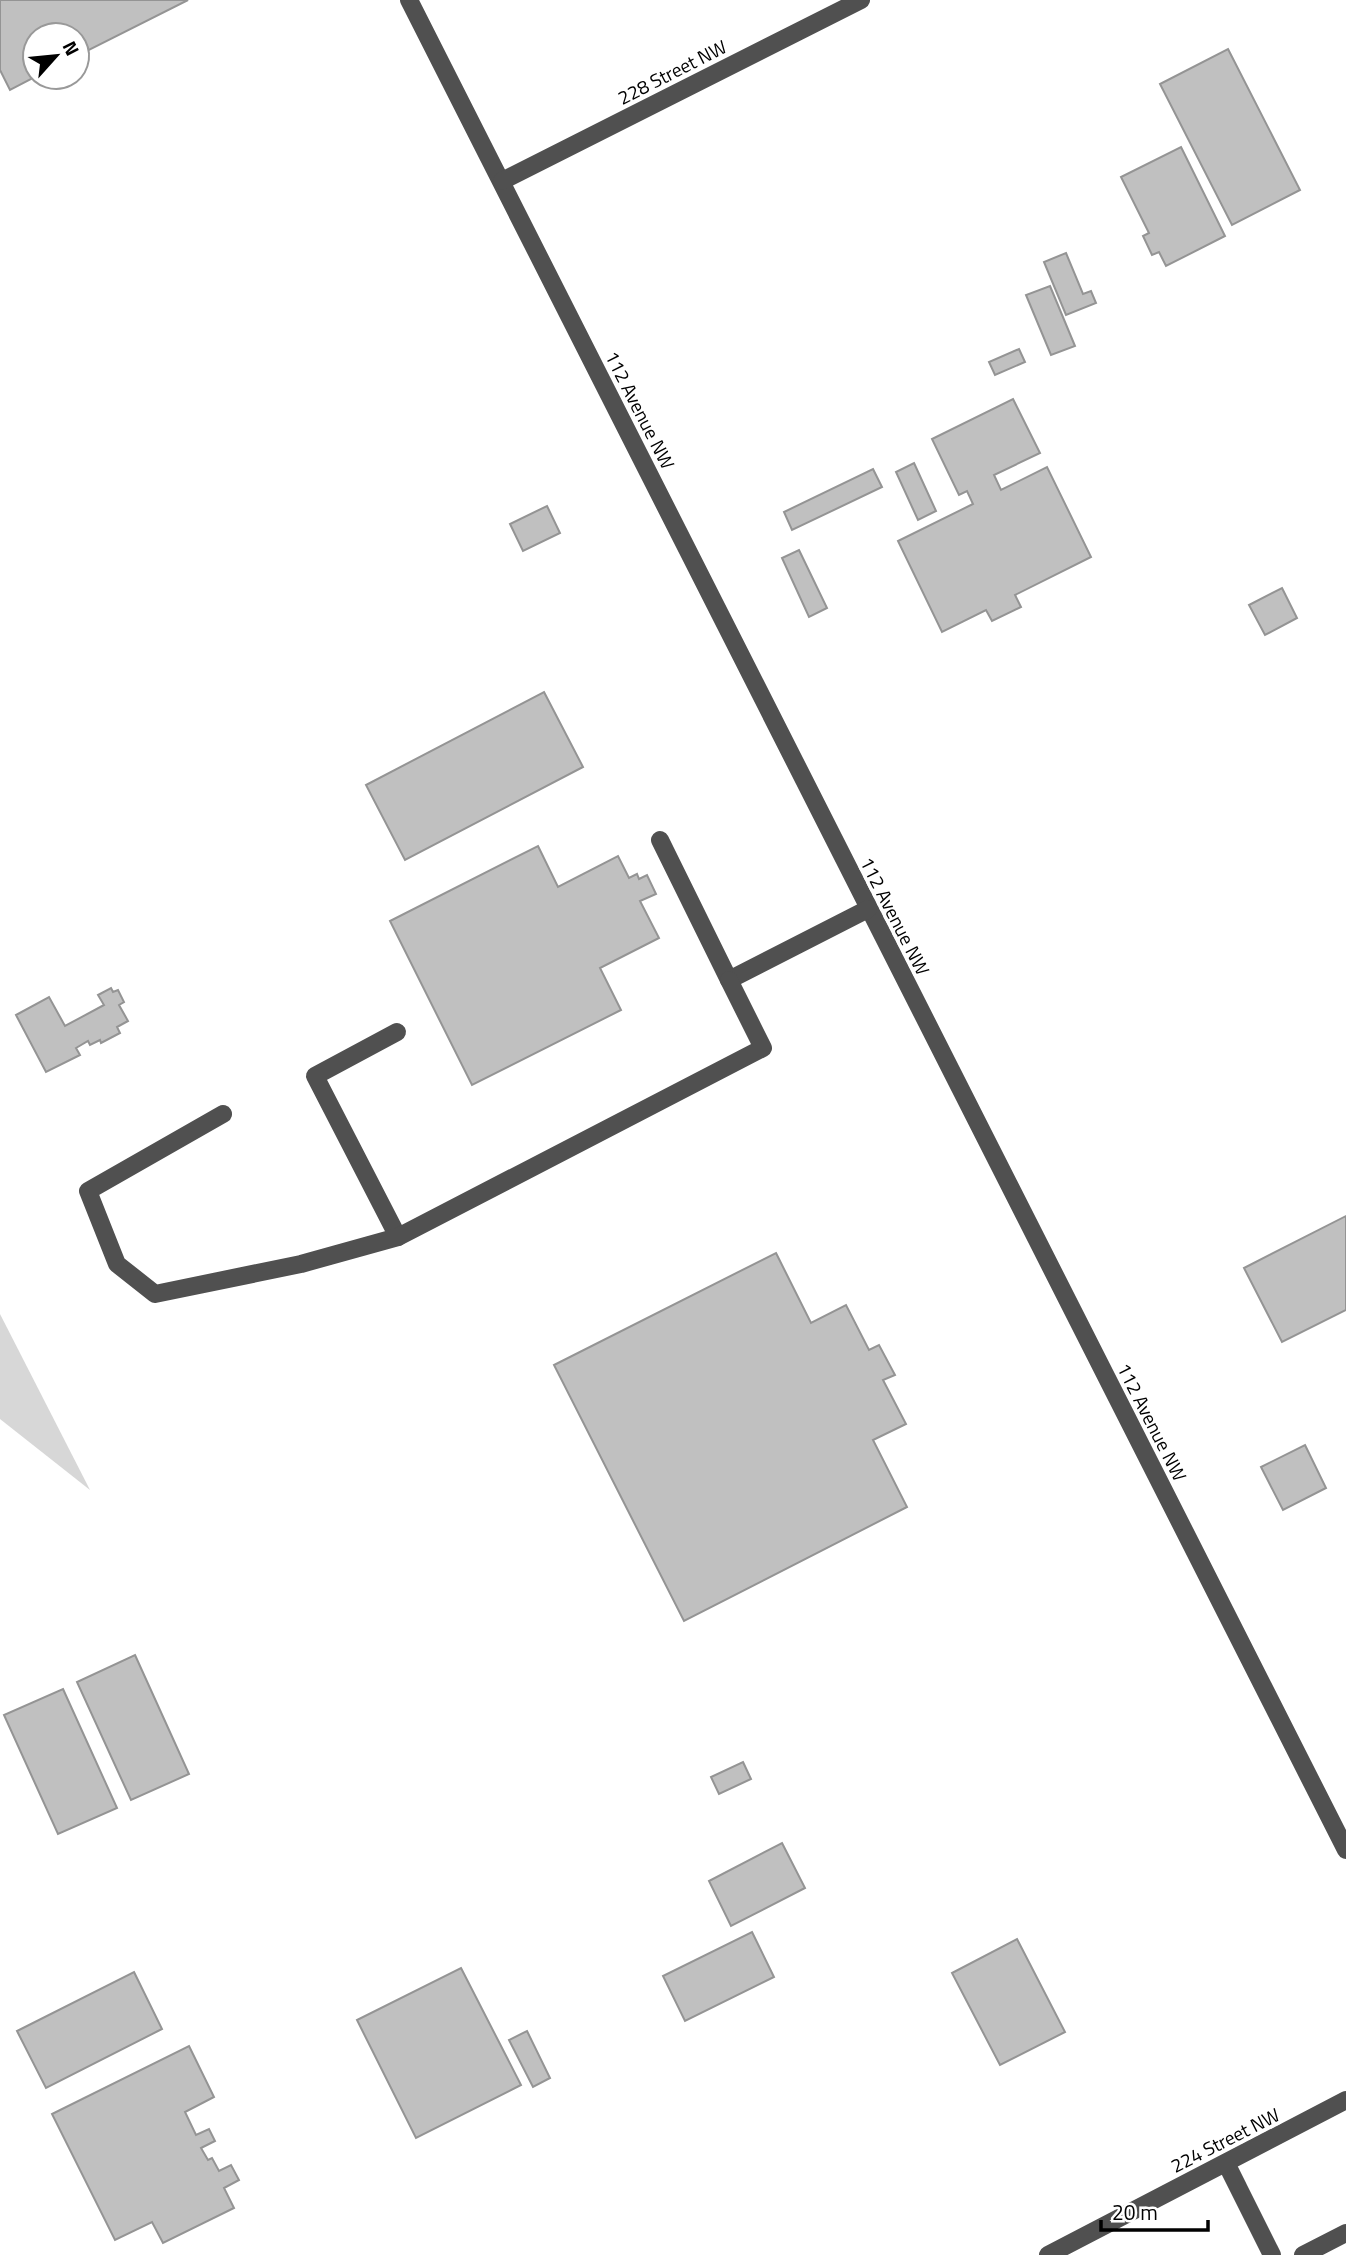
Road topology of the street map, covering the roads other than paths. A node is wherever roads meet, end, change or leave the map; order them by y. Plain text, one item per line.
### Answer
1 (409, 0) edge
2 (861, 0) edge
3 (502, 181) junction
4 (660, 840) dead end
5 (868, 909) junction
6 (729, 980) junction
7 (397, 1032) dead end
8 (223, 1114) dead end
9 (398, 1237) junction
10 (1346, 1850) edge
11 (1346, 2100) edge
12 (1226, 2163) junction
13 (1346, 2233) edge
14 (1048, 2255) edge
15 (1272, 2255) edge
16 (1303, 2255) edge

1 - 3 street, 112 Avenue NW
2 - 3 street, 228 Street NW
3 - 5 street, 112 Avenue NW
4 - 6 street
5 - 6 street
5 - 10 street, 112 Avenue NW
6 - 9 street
7 - 9 street
8 - 9 street
11 - 12 street, 224 Street NW
12 - 14 street, 224 Street NW
12 - 15 street
13 - 16 street

